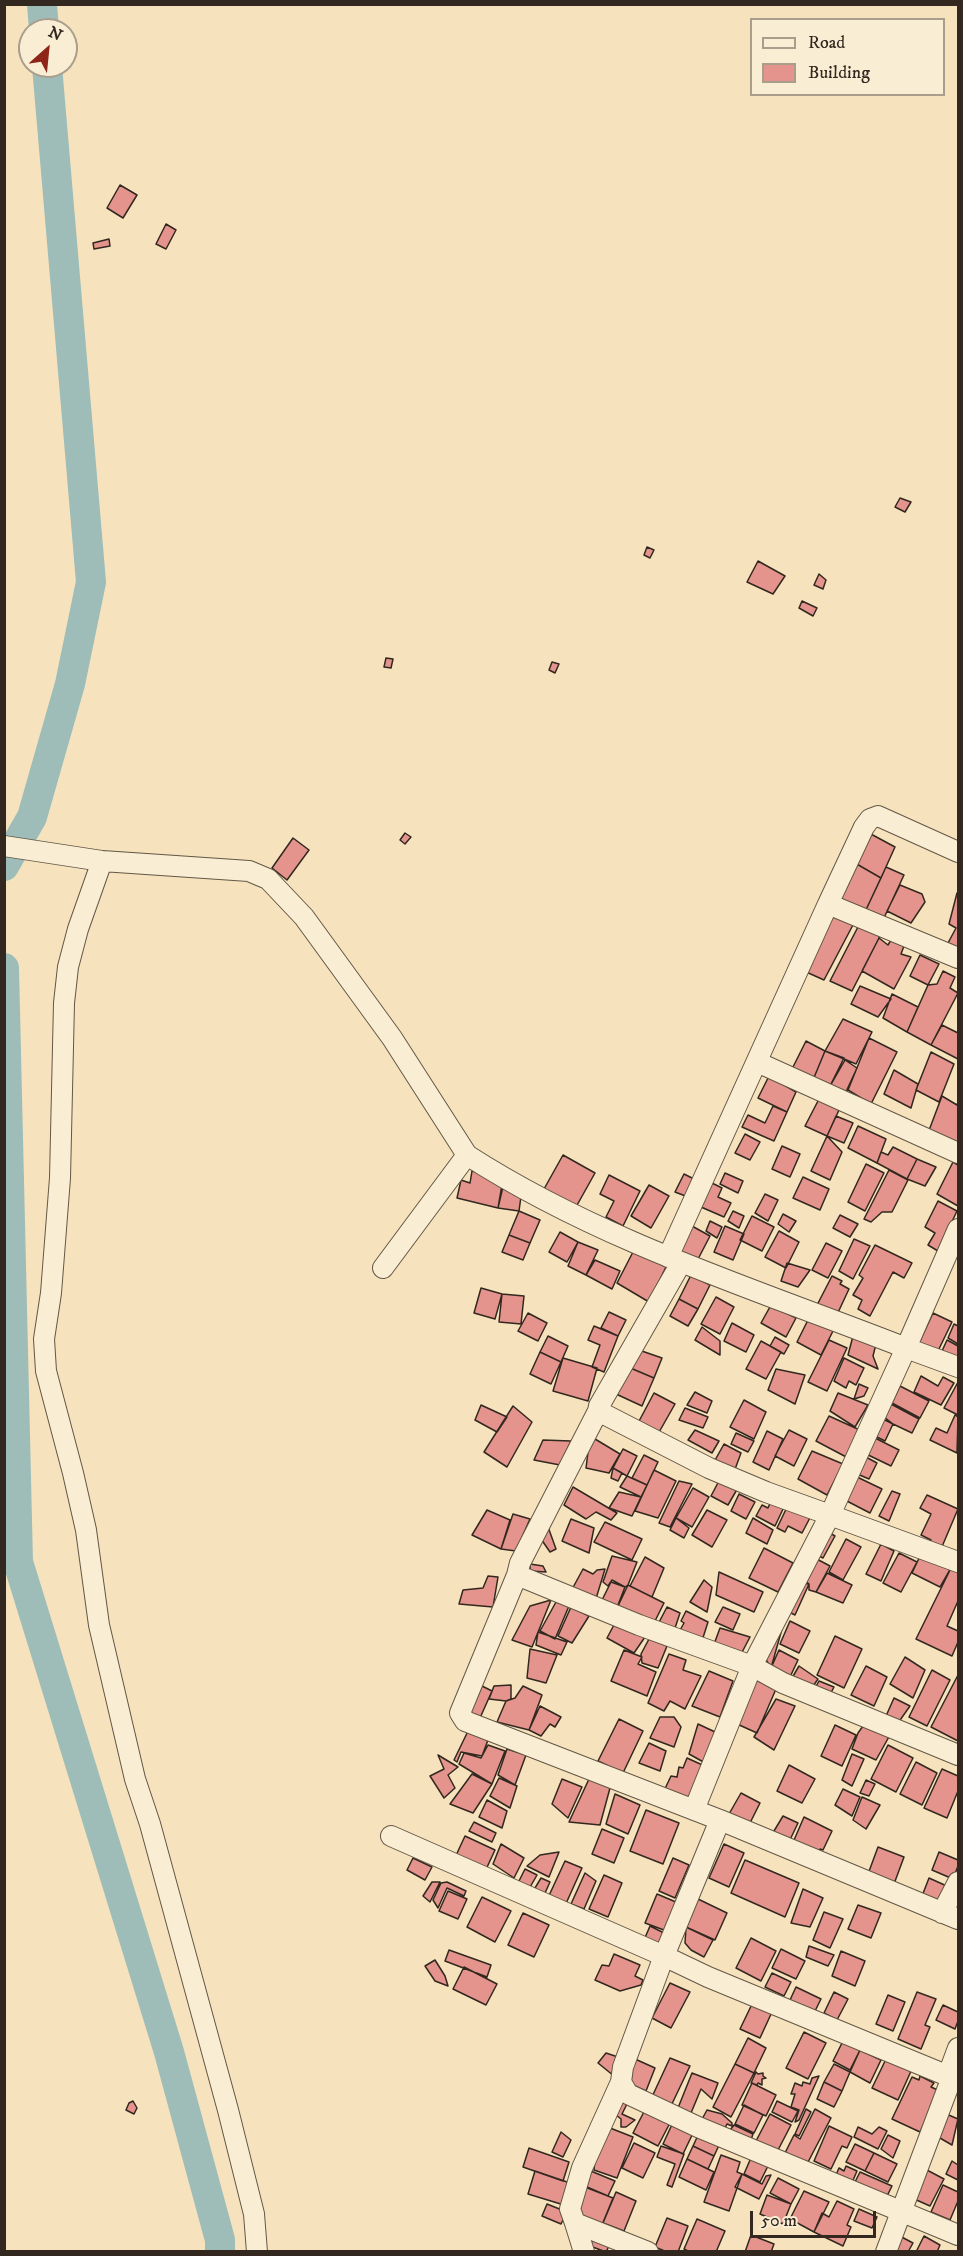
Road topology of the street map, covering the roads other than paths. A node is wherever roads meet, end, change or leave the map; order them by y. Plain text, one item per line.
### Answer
1 (4, 846) edge
2 (958, 852) edge
3 (102, 861) junction
4 (828, 904) junction
5 (958, 958) edge
6 (757, 1062) junction
7 (958, 1154) edge
8 (467, 1155) junction
9 (958, 1229) edge
10 (674, 1260) junction
11 (383, 1268) dead end
12 (906, 1348) junction
13 (958, 1367) edge
14 (598, 1411) junction
15 (830, 1515) junction
16 (958, 1562) edge
17 (517, 1575) junction
18 (752, 1666) junction
19 (958, 1755) edge
20 (694, 1810) junction
21 (720, 1820) junction
22 (392, 1836) dead end
23 (958, 1882) edge
24 (950, 1916) edge
25 (664, 1956) junction
26 (958, 2048) edge
27 (953, 2077) edge
28 (621, 2082) junction
29 (901, 2211) junction
30 (575, 2223) junction
31 (958, 2235) edge
32 (258, 2252) edge
33 (584, 2252) edge
34 (648, 2252) edge
35 (886, 2252) edge

1 - 3 street
2 - 4 street
3 - 8 street
3 - 32 street
4 - 5 street
4 - 6 street
6 - 7 street
6 - 10 street
8 - 10 street
8 - 11 street
9 - 12 street
10 - 12 street
10 - 14 street
12 - 13 street
12 - 15 street
14 - 15 street
14 - 17 street
15 - 16 street
15 - 18 street
17 - 18 street
17 - 20 street
18 - 19 street
18 - 20 street
20 - 21 street
21 - 24 street
21 - 25 street
22 - 25 street
23 - 24 street
25 - 27 street
25 - 28 street
26 - 27 street
27 - 29 street
28 - 29 street
28 - 30 street
29 - 31 street
29 - 35 street
30 - 33 street
30 - 34 street

